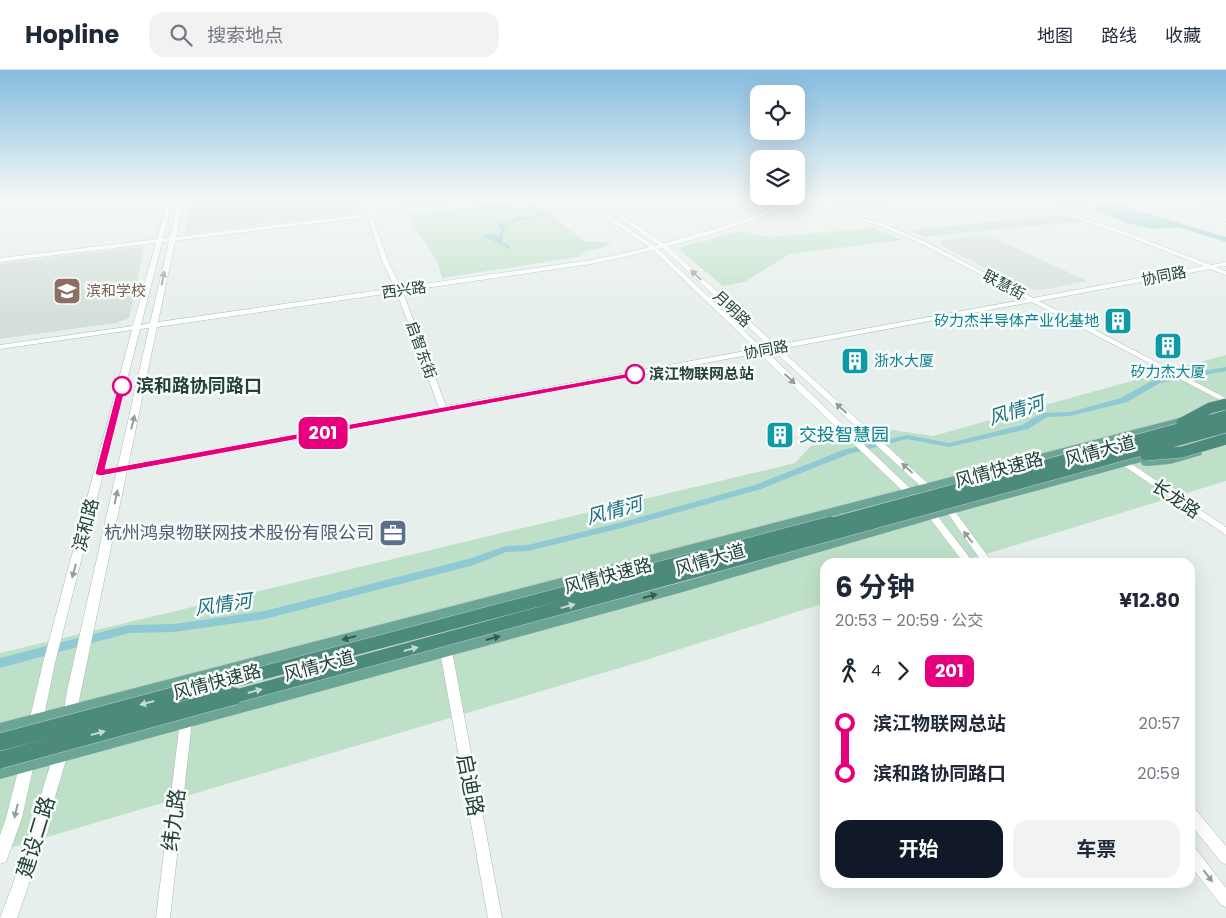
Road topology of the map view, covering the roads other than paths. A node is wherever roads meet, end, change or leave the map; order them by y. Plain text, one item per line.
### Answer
1 (173, 238) edge
2 (169, 239) edge
3 (378, 239) edge
4 (640, 239) edge
5 (654, 239) edge
6 (667, 239) edge
7 (690, 239) edge
8 (912, 239) edge
9 (1139, 239) edge
10 (1145, 239) edge
11 (160, 240) junction
12 (658, 241) junction
13 (651, 246) junction
14 (664, 246) junction
15 (0, 260) edge
16 (1226, 264) edge
17 (1214, 266) junction
18 (1226, 271) edge
19 (398, 288) junction
20 (1032, 300) junction
21 (155, 322) junction
22 (138, 325) junction
23 (0, 341) edge
24 (0, 347) edge
25 (775, 348) junction
26 (760, 351) junction
27 (1226, 403) edge
28 (1226, 409) edge
29 (444, 410) junction
30 (1226, 416) edge
31 (1226, 427) edge
32 (1164, 432) junction
33 (1226, 435) edge
34 (1226, 439) edge
35 (1226, 444) edge
36 (1122, 461) junction
37 (122, 470) junction
38 (100, 474) junction
39 (926, 487) junction
40 (909, 492) junction
41 (952, 510) junction
42 (934, 515) junction
43 (1226, 532) edge
44 (965, 558) edge
45 (984, 558) edge
46 (446, 651) junction
47 (71, 711) junction
48 (37, 720) junction
49 (186, 721) junction
50 (0, 730) edge
51 (0, 742) edge
52 (60, 755) junction
53 (0, 760) edge
54 (27, 764) junction
55 (0, 771) edge
56 (1195, 820) edge
57 (0, 856) edge
58 (1226, 857) edge
59 (1195, 860) edge
60 (1226, 900) edge
61 (8, 918) edge
62 (163, 918) edge
63 (495, 918) edge

21 -> 1 main road, 滨和路
2 - 11 street
3 - 19 street, 启智东街
4 - 13 street, 月明路
5 - 12 street, 月明路
6 - 12 main road, 西兴路
7 - 14 main road, 西兴路
8 - 20 street, 联慧街
9 - 17 street
10 - 17 street
11 - 15 street
11 - 22 main road, 滨和路
12 - 13 main road, 西兴路
12 - 14 street, 月明路
13 - 14 main road, 西兴路
13 - 19 main road, 西兴路
13 - 26 street, 月明路
25 -> 14 street, 月明路
16 - 17 street, 协同路
17 - 18 street
17 - 20 street, 协同路
19 - 21 main road, 西兴路
19 - 29 street, 启智东街
20 - 25 street, 协同路
20 - 27 street, 联慧街
21 - 22 main road, 西兴路
37 -> 21 main road, 滨和路
22 - 23 main road, 西兴路
22 - 24 main road, 西兴路
22 - 38 main road, 滨和路
25 - 26 street, 协同路
39 -> 25 street, 月明路
26 - 29 street, 协同路
26 -> 40 street, 月明路
27 - 32 highway, bridge
28 - 39 main road, 风情大道
29 - 37 street, 协同路
30 - 32 highway, 风情快速路, bridge
31 - 36 highway, 风情快速路, bridge
32 -> 51 highway, 风情快速路, bridge
33 - 36 main road, 风情大道
34 - 36 highway, bridge
35 - 36 main road
36 - 41 main road, 风情大道
36 - 43 street, 长龙路
53 -> 36 highway, 风情快速路, bridge
37 - 38 street, 协同路
47 -> 37 main road, 滨和路
38 -> 48 main road, 滨和路
39 - 40 main road, 风情大道
39 - 41 street, 月明路
40 - 42 street, 月明路
40 -> 47 main road, 风情大道
41 - 42 main road, 风情大道
45 -> 41 street
42 - 44 street, 月明路
46 -> 42 main road, 风情大道
46 - 49 main road, 风情大道
46 - 63 street, 启迪路
47 - 48 main road, 风情大道
47 - 52 main road, 滨和路
48 - 50 main road, 风情大道
48 - 54 main road, 滨和路
49 - 52 main road, 风情大道
49 - 62 street, 纬九路
52 - 54 main road, 风情大道
52 - 61 main road, 建设二路
54 - 55 main road, 风情大道
54 -> 57 main road, 建设二路
56 - 58 street
59 -> 60 street

